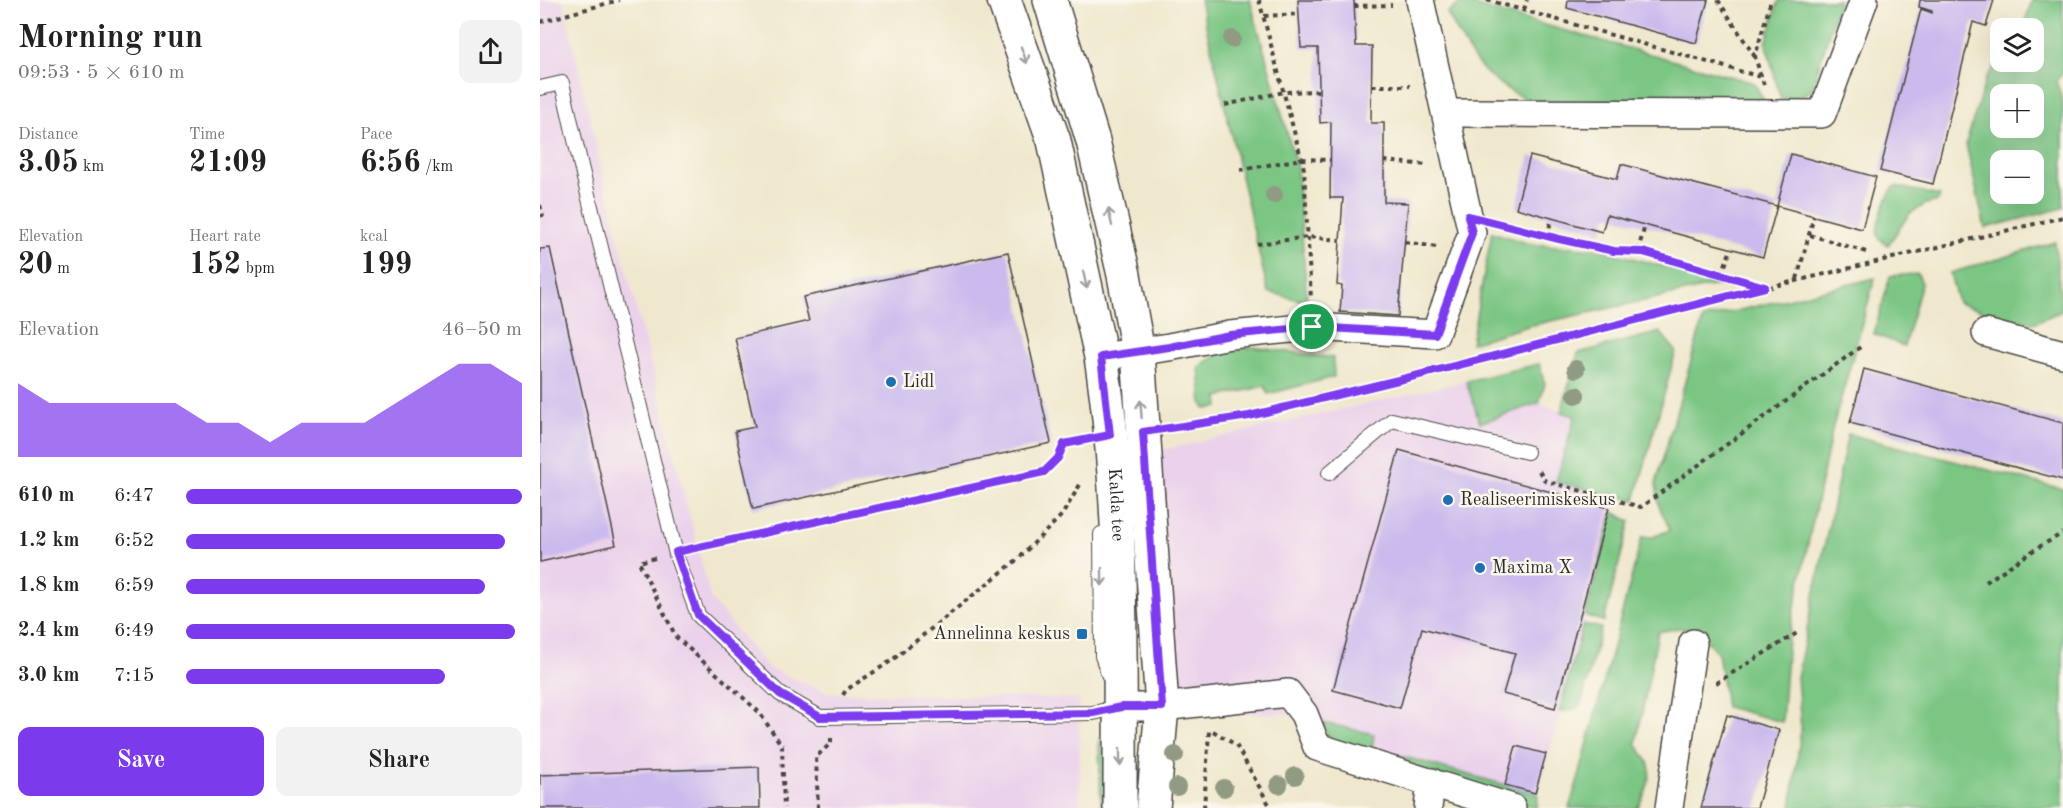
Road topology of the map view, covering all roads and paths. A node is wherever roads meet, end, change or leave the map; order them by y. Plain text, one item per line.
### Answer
1 (619, 0) edge
2 (1004, 0) edge
3 (1050, 0) edge
4 (1259, 0) edge
5 (1487, 0) edge
6 (1527, 0) edge
7 (1718, 0) edge
8 (1771, 0) edge
9 (1864, 0) edge
10 (1421, 2) edge
11 (1354, 6) dead end
12 (1524, 10) junction
13 (1299, 14) dead end
14 (1264, 16) junction
15 (540, 22) edge
16 (1755, 57) junction
17 (1761, 77) junction
18 (1371, 86) dead end
19 (1440, 86) junction
20 (540, 88) edge
21 (1319, 91) dead end
22 (1284, 92) junction
23 (1225, 105) dead end
24 (1446, 113) junction
25 (1773, 114) junction
26 (1301, 159) junction
27 (1331, 160) dead end
28 (1384, 161) dead end
29 (1458, 167) junction
30 (1240, 170) dead end
31 (540, 206) edge
32 (1468, 216) junction
33 (1814, 216) dead end
34 (543, 217) dead end
35 (2063, 217) edge
36 (1552, 218) dead end
37 (1645, 225) dead end
38 (1810, 235) junction
39 (1547, 236) junction
40 (1308, 237) junction
41 (1340, 240) dead end
42 (1257, 244) dead end
43 (1731, 249) dead end
44 (1638, 251) junction
45 (1866, 252) dead end
46 (1722, 274) junction
47 (1797, 280) junction
48 (1765, 287) junction
49 (1312, 327) junction
50 (1986, 333) dead end
51 (1863, 345) dead end
52 (1138, 352) junction
53 (2063, 354) edge
54 (1101, 357) junction
55 (1143, 432) junction
56 (1097, 437) junction
57 (1527, 452) joint
58 (1329, 473) dead end
59 (1085, 477) dead end
60 (2063, 533) edge
61 (676, 552) junction
62 (1986, 582) dead end
63 (1797, 633) dead end
64 (1693, 643) dead end
65 (1684, 704) junction
66 (1121, 707) junction
67 (1162, 707) junction
68 (830, 717) junction
69 (1430, 795) edge
70 (784, 808) edge
71 (818, 808) edge
72 (1120, 808) edge
73 (1154, 808) edge
74 (1204, 808) edge
75 (1272, 808) edge
76 (1512, 808) edge
77 (1669, 808) edge

1 - 15 path
2 -> 54 street, Kalda tee
52 -> 3 street, Kalda tee
4 - 14 path
5 - 12 path
6 - 12 path
7 - 16 path
8 - 16 path
9 - 25 street
10 - 11 path
10 - 19 street
12 - 17 path
13 - 14 path
14 - 22 path
16 - 17 path
17 - 25 path
18 - 19 path
19 - 24 street
20 - 61 lane
21 - 22 path
22 - 23 path
22 - 26 path
24 - 25 street
24 - 29 street
26 - 27 path
26 - 30 path
26 - 40 path
28 - 29 path
29 - 32 street
31 - 34 path
32 - 39 path
32 - 49 street
33 - 38 path
35 - 47 path
36 - 39 path
37 - 44 path
38 - 45 path
38 - 47 path
39 - 44 path
40 - 41 path
40 - 42 path
40 - 49 path
43 - 46 path
44 - 46 path
46 - 48 path
47 - 48 path
48 - 55 path
49 - 52 street
50 - 53 street
51 - 57 path
52 - 54 street
55 -> 52 street, Kalda tee
54 - 56 street, Kalda tee
55 - 67 street, Kalda tee
56 - 61 path
56 - 66 street, Kalda tee
56 -> 66 lane
57 - 58 lane
59 - 68 path
60 - 62 path
61 - 68 lane
61 - 70 path
63 - 65 path
64 - 65 street
65 - 77 street
66 - 67 street
66 - 68 lane
66 -> 72 street, Kalda tee
67 - 69 street
67 - 73 street, Kalda tee
68 - 71 path
69 - 76 street
74 - 75 path

